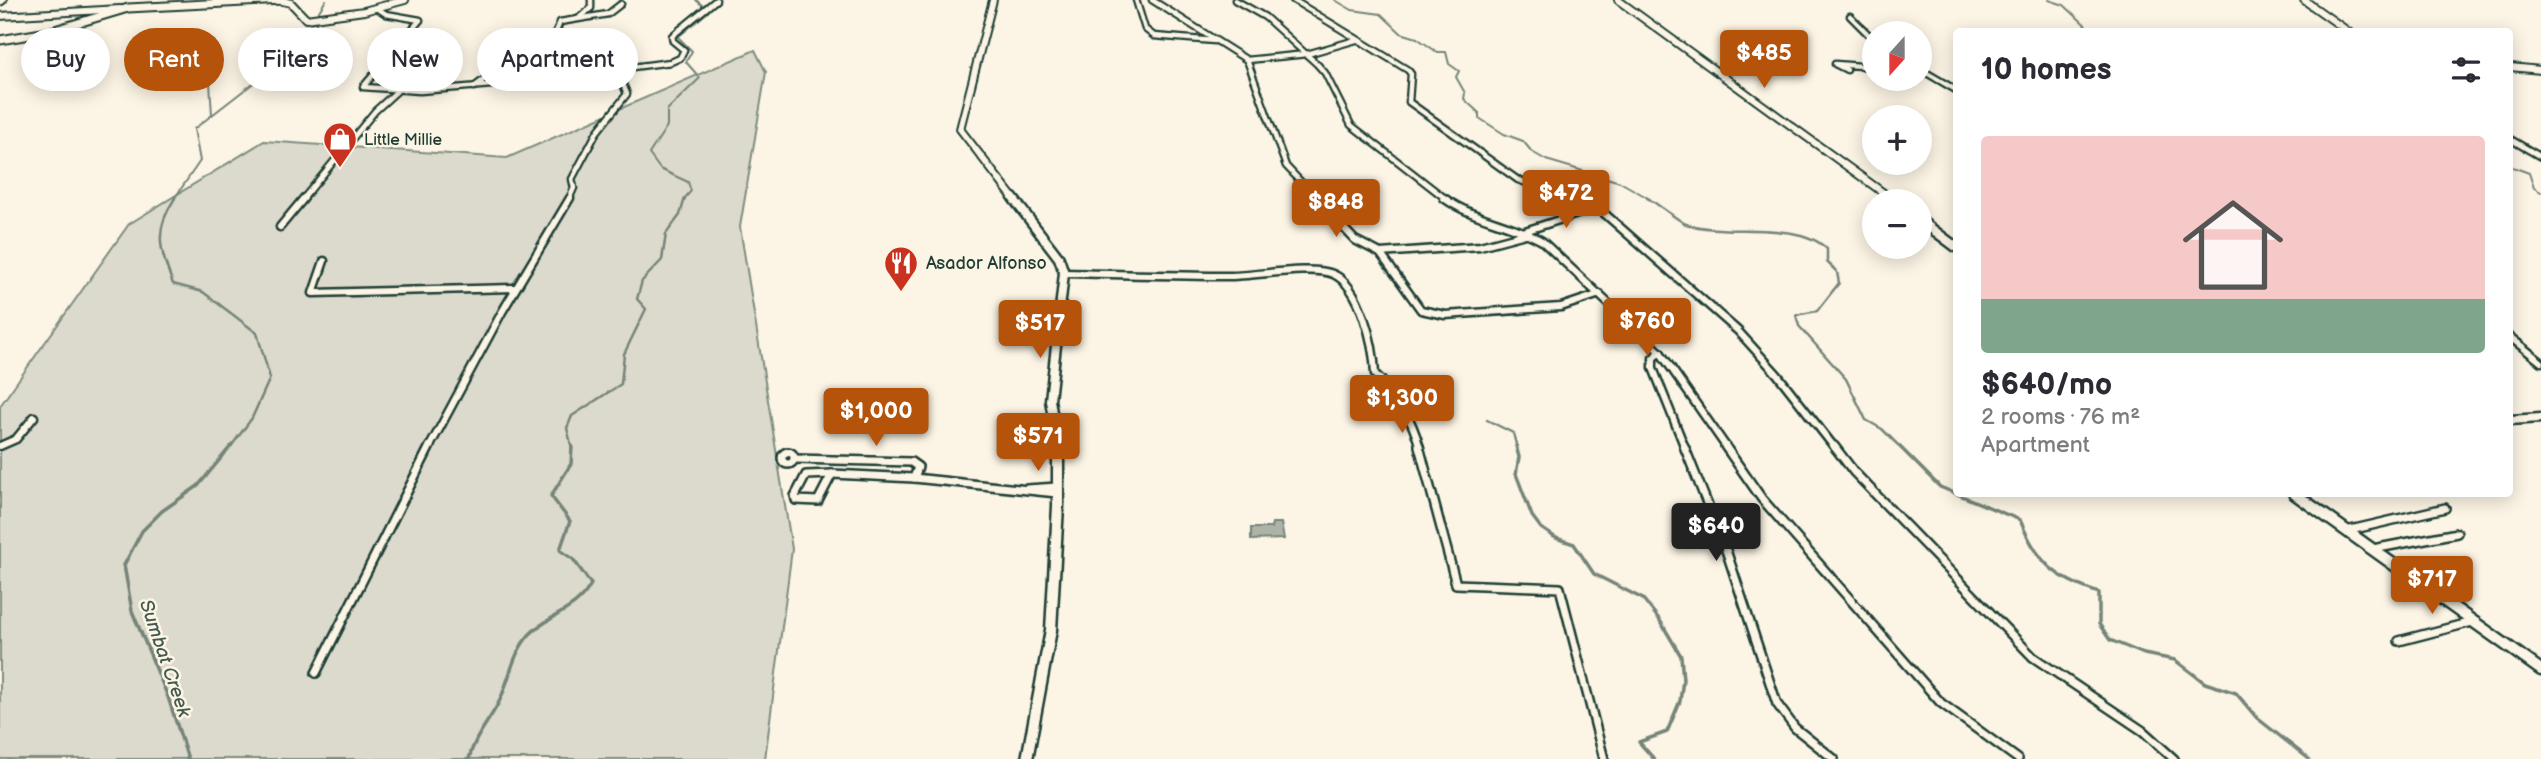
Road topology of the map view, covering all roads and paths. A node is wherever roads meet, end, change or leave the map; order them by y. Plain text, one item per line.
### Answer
1 (275, 0) edge
2 (283, 0) edge
3 (405, 0) edge
4 (592, 0) edge
5 (716, 0) edge
6 (993, 0) edge
7 (1136, 0) edge
8 (1152, 0) edge
9 (1235, 0) edge
10 (1293, 0) edge
11 (1618, 0) edge
12 (2304, 0) edge
13 (621, 4) dead end
14 (377, 8) junction
15 (120, 9) junction
16 (0, 16) edge
17 (1850, 16) dead end
18 (575, 19) junction
19 (412, 28) edge
20 (1862, 28) edge
21 (2342, 28) edge
22 (0, 40) edge
23 (1356, 40) junction
24 (1217, 41) junction
25 (1307, 54) junction
26 (1247, 60) junction
27 (638, 66) edge
28 (1862, 66) edge
29 (2513, 67) edge
30 (1847, 70) dead end
31 (2541, 70) edge
32 (1932, 76) edge
33 (477, 88) edge
34 (1953, 88) edge
35 (463, 89) edge
36 (473, 89) junction
37 (397, 91) edge
38 (626, 91) edge
39 (2513, 141) edge
40 (2541, 157) edge
41 (1878, 189) edge
42 (1597, 207) junction
43 (279, 227) dead end
44 (1932, 229) edge
45 (1527, 232) junction
46 (1953, 245) edge
47 (1380, 253) junction
48 (324, 261) dead end
49 (1064, 273) junction
50 (514, 288) junction
51 (1600, 294) junction
52 (2513, 339) edge
53 (1660, 352) junction
54 (2541, 362) edge
55 (34, 417) dead end
56 (2541, 418) edge
57 (2513, 420) edge
58 (0, 446) edge
59 (795, 459) dead end
60 (824, 460) junction
61 (819, 473) junction
62 (832, 474) junction
63 (914, 478) junction
64 (1057, 490) junction
65 (2299, 497) edge
66 (2445, 508) dead end
67 (2346, 531) junction
68 (2457, 533) dead end
69 (2371, 549) junction
70 (2474, 621) junction
71 (2399, 641) dead end
72 (2541, 670) edge
73 (316, 673) dead end
74 (1027, 759) edge
75 (1604, 759) edge
76 (1834, 759) edge
77 (2018, 759) edge
78 (2174, 759) edge

1 - 2 main road
1 - 14 street
1 - 15 main road
3 - 14 street
4 - 18 street
5 - 27 street
6 - 49 street
7 - 24 street
8 - 24 street
9 - 25 street
10 - 23 street
11 - 41 street
12 - 21 street
13 - 18 street
14 - 19 street
15 - 16 street
15 - 22 main road
17 - 20 street
18 - 36 street
23 - 25 street
23 - 42 street
24 - 26 street
25 - 26 street
25 - 45 street
26 - 47 street
28 - 30 street
29 - 31 street
32 - 34 street
33 - 36 street
35 - 36 street
37 - 43 street
38 - 50 street
39 - 40 street
42 - 45 street
42 - 78 street
44 - 46 street
45 - 47 street
45 - 51 street
47 - 51 street
48 - 50 street
49 - 64 street
49 - 75 street
50 - 73 street
51 - 53 street
52 - 54 street
53 - 76 street
53 - 77 street
55 - 58 street
56 - 57 street
59 - 60 street
60 - 61 street
60 - 63 street
61 - 62 street
61 - 62 street
62 - 63 street
63 - 64 street
64 - 74 street
65 - 67 street
66 - 67 street
67 - 69 street
68 - 69 street
69 - 70 street
70 - 71 street
70 - 72 street

